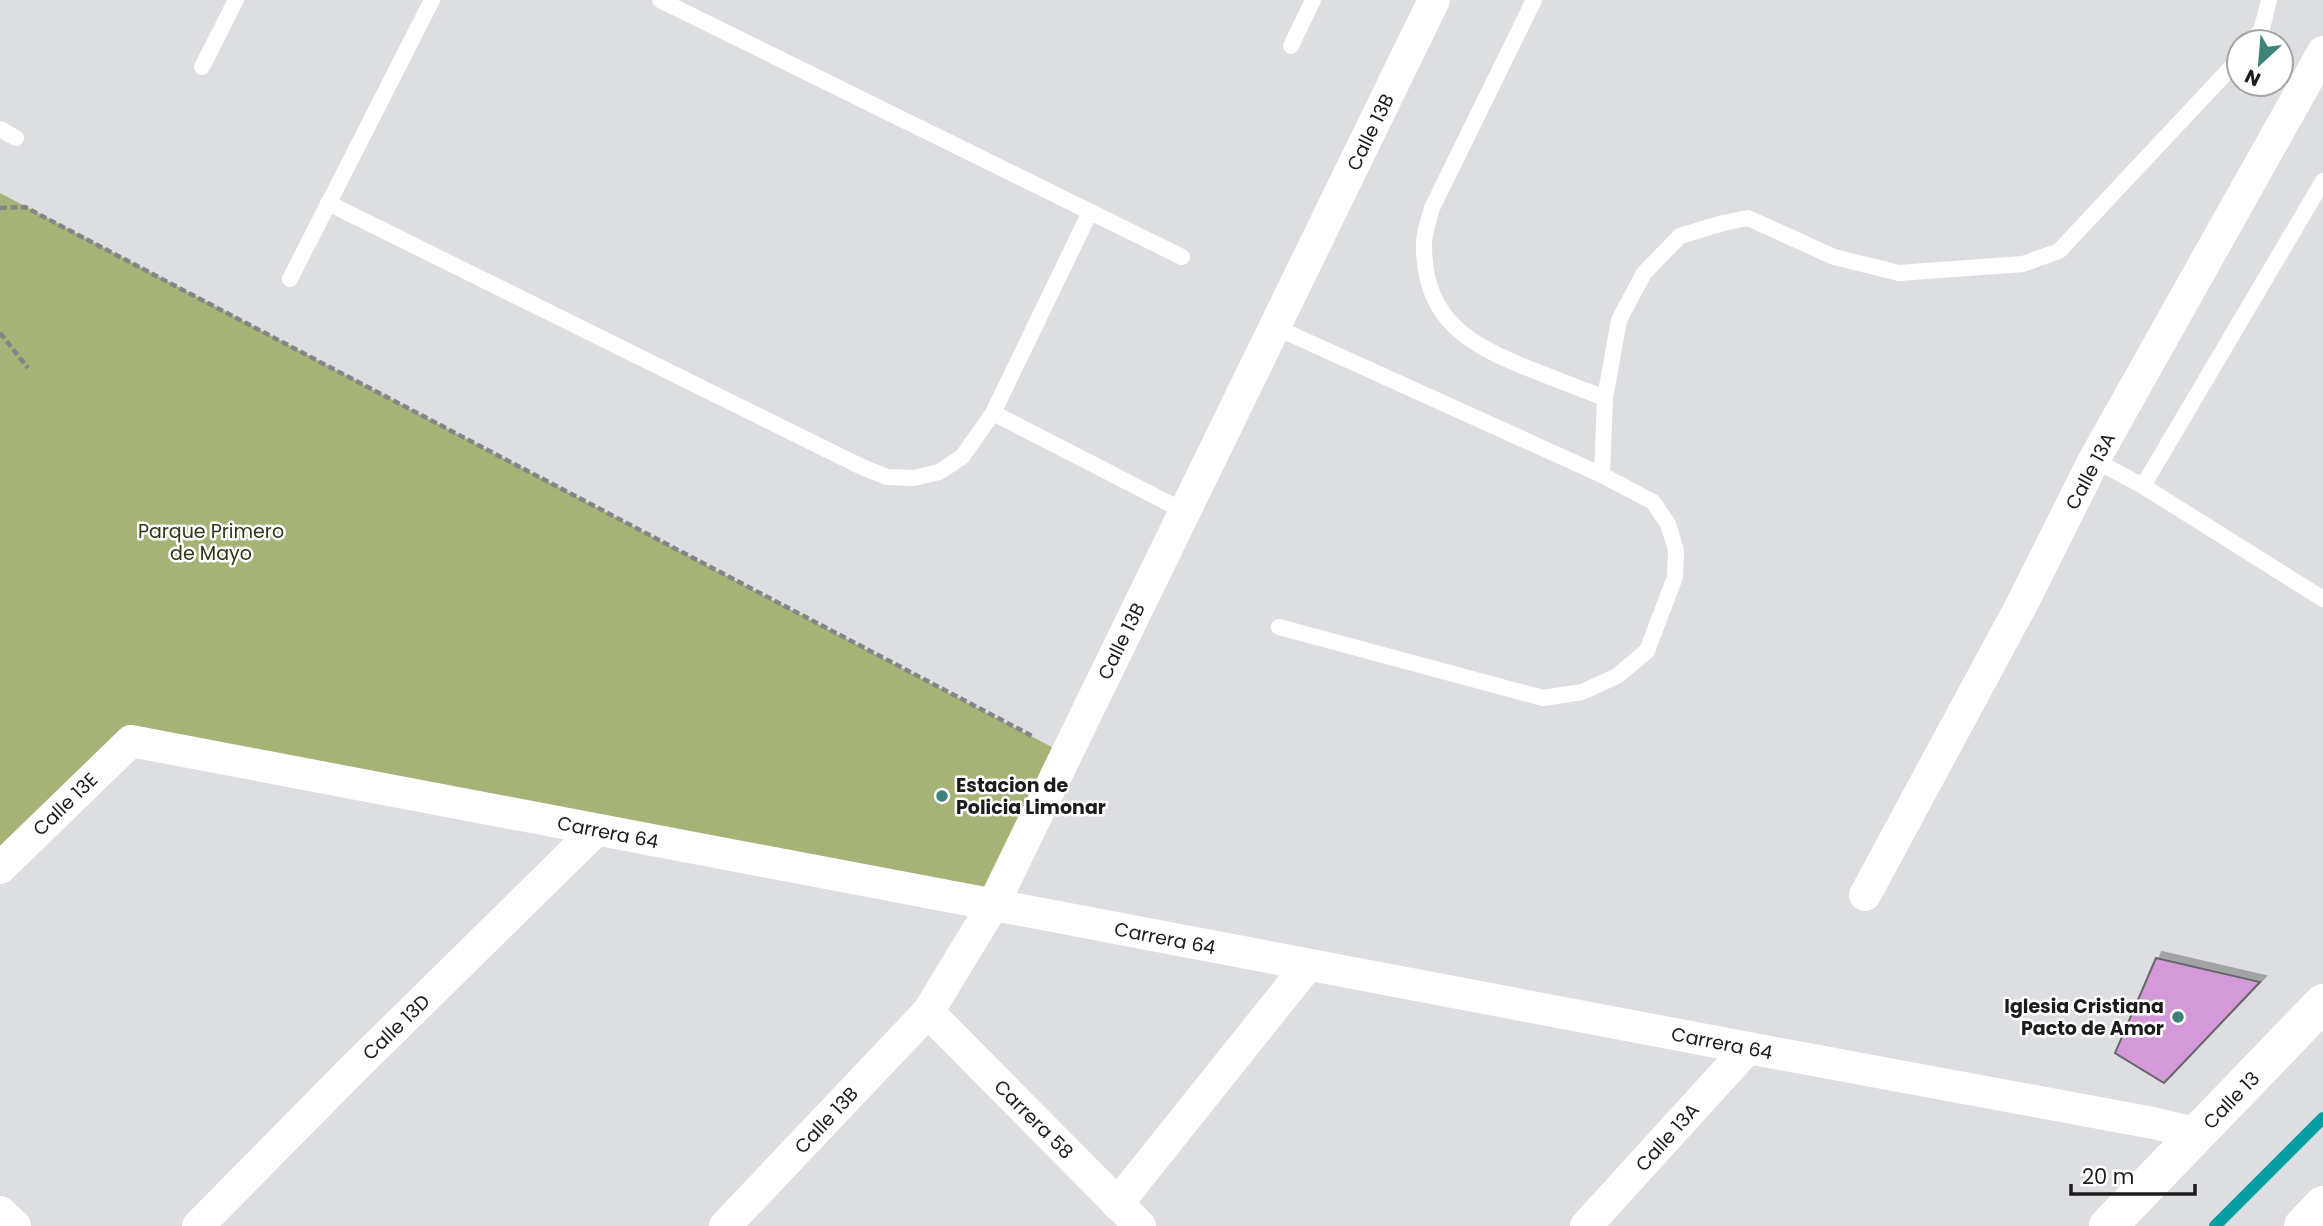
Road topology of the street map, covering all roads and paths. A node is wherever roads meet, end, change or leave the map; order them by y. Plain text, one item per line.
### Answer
1 (236, 0) edge
2 (432, 0) edge
3 (660, 0) edge
4 (1313, 0) edge
5 (1434, 0) edge
6 (1534, 0) edge
7 (2269, 0) edge
8 (2262, 28) edge
9 (1291, 47) dead end
10 (2323, 52) edge
11 (202, 67) dead end
12 (2225, 75) edge
13 (0, 129) edge
14 (16, 138) dead end
15 (2323, 181) edge
16 (328, 203) junction
17 (0, 208) edge
18 (1090, 212) junction
19 (1182, 257) dead end
20 (290, 279) dead end
21 (1275, 327) junction
22 (0, 334) edge
23 (28, 368) dead end
24 (1605, 398) junction
25 (993, 413) junction
26 (2094, 460) junction
27 (1602, 475) junction
28 (2143, 486) junction
29 (1184, 511) junction
30 (2323, 599) edge
31 (1279, 627) dead end
32 (131, 741) joint
33 (1065, 754) junction
34 (596, 830) junction
35 (0, 867) edge
36 (1865, 895) dead end
37 (993, 905) junction
38 (1308, 965) junction
39 (2323, 1003) edge
40 (928, 1012) junction
41 (1748, 1048) junction
42 (2199, 1134) junction
43 (1117, 1204) junction
44 (2323, 1205) edge
45 (0, 1212) edge
46 (15, 1226) edge
47 (198, 1226) edge
48 (725, 1226) edge
49 (1140, 1226) edge
50 (1586, 1226) edge
51 (2108, 1226) edge
52 (2303, 1226) edge

1 - 11 lane
2 - 16 lane
3 - 18 lane
4 - 9 lane
5 - 21 street, Calle 13B
6 - 24 lane
7 - 8 lane
10 - 26 street, Calle 13A
12 - 24 lane
13 - 14 lane
15 - 28 lane
16 - 20 lane
16 - 25 lane
17 - 33 path
18 - 19 lane
18 - 25 lane
21 - 27 lane
21 - 29 street, Calle 13B
22 - 23 path
24 - 27 lane
25 - 29 lane
26 - 28 lane
26 - 36 street, Calle 13A
27 - 31 lane
28 - 30 lane
29 - 33 street, Calle 13B
32 - 34 street, Carrera 64
32 - 35 street, Calle 13E
33 - 37 street, Calle 13B
34 - 37 street, Carrera 64
34 - 47 street, Calle 13D
37 - 38 street, Carrera 64
37 - 40 street, Calle 13B
38 - 41 street, Carrera 64
38 - 43 street
39 - 42 main road, Calle 13
40 - 43 street, Carrera 58
40 - 48 street, Calle 13B
41 - 42 street, Carrera 64
41 - 50 street, Calle 13A
42 - 51 main road, Calle 13
43 - 49 street, Carrera 58
44 - 52 main road
45 - 46 street

